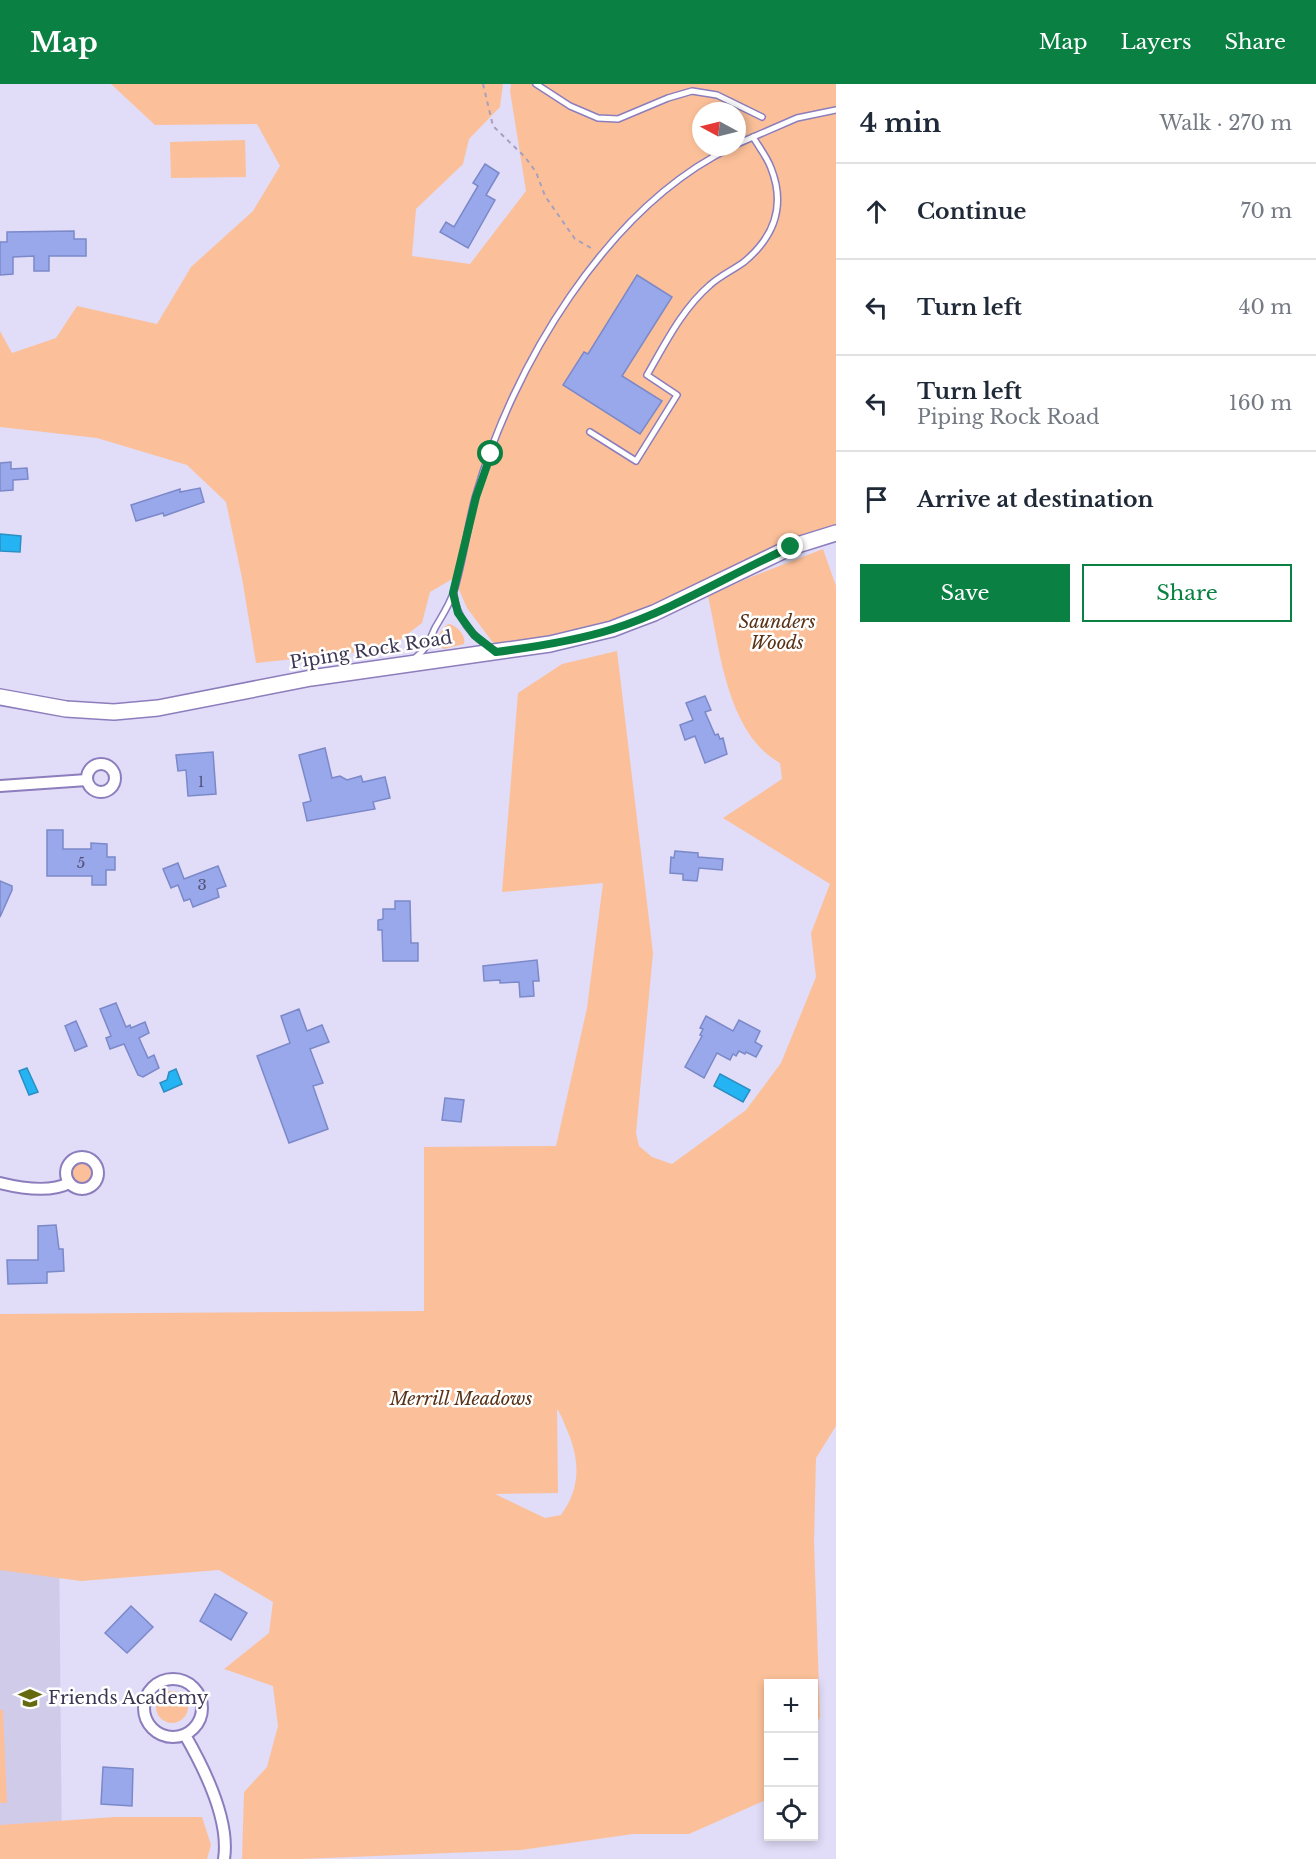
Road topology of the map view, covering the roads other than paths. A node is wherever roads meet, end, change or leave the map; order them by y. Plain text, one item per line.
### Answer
1 (536, 84) edge
2 (693, 84) edge
3 (692, 92) junction
4 (836, 110) edge
5 (762, 117) dead end
6 (753, 137) junction
7 (746, 140) edge
8 (716, 156) edge
9 (590, 432) dead end
10 (836, 533) edge
11 (453, 593) junction
12 (496, 652) junction
13 (407, 664) junction
14 (0, 697) edge
15 (87, 780) dead end
16 (0, 786) edge
17 (0, 1183) edge
18 (69, 1183) dead end
19 (185, 1735) junction
20 (224, 1859) edge

1 - 3 lane
2 - 3 lane
3 - 5 lane
4 - 6 lane
6 - 7 lane
6 - 9 lane
8 - 11 lane
10 - 12 street, Piping Rock Road
11 - 12 lane
11 - 13 lane
12 - 13 street, Piping Rock Road
13 - 14 street, Piping Rock Road
15 - 16 street
17 - 18 street
19 - 19 street
19 - 20 street

